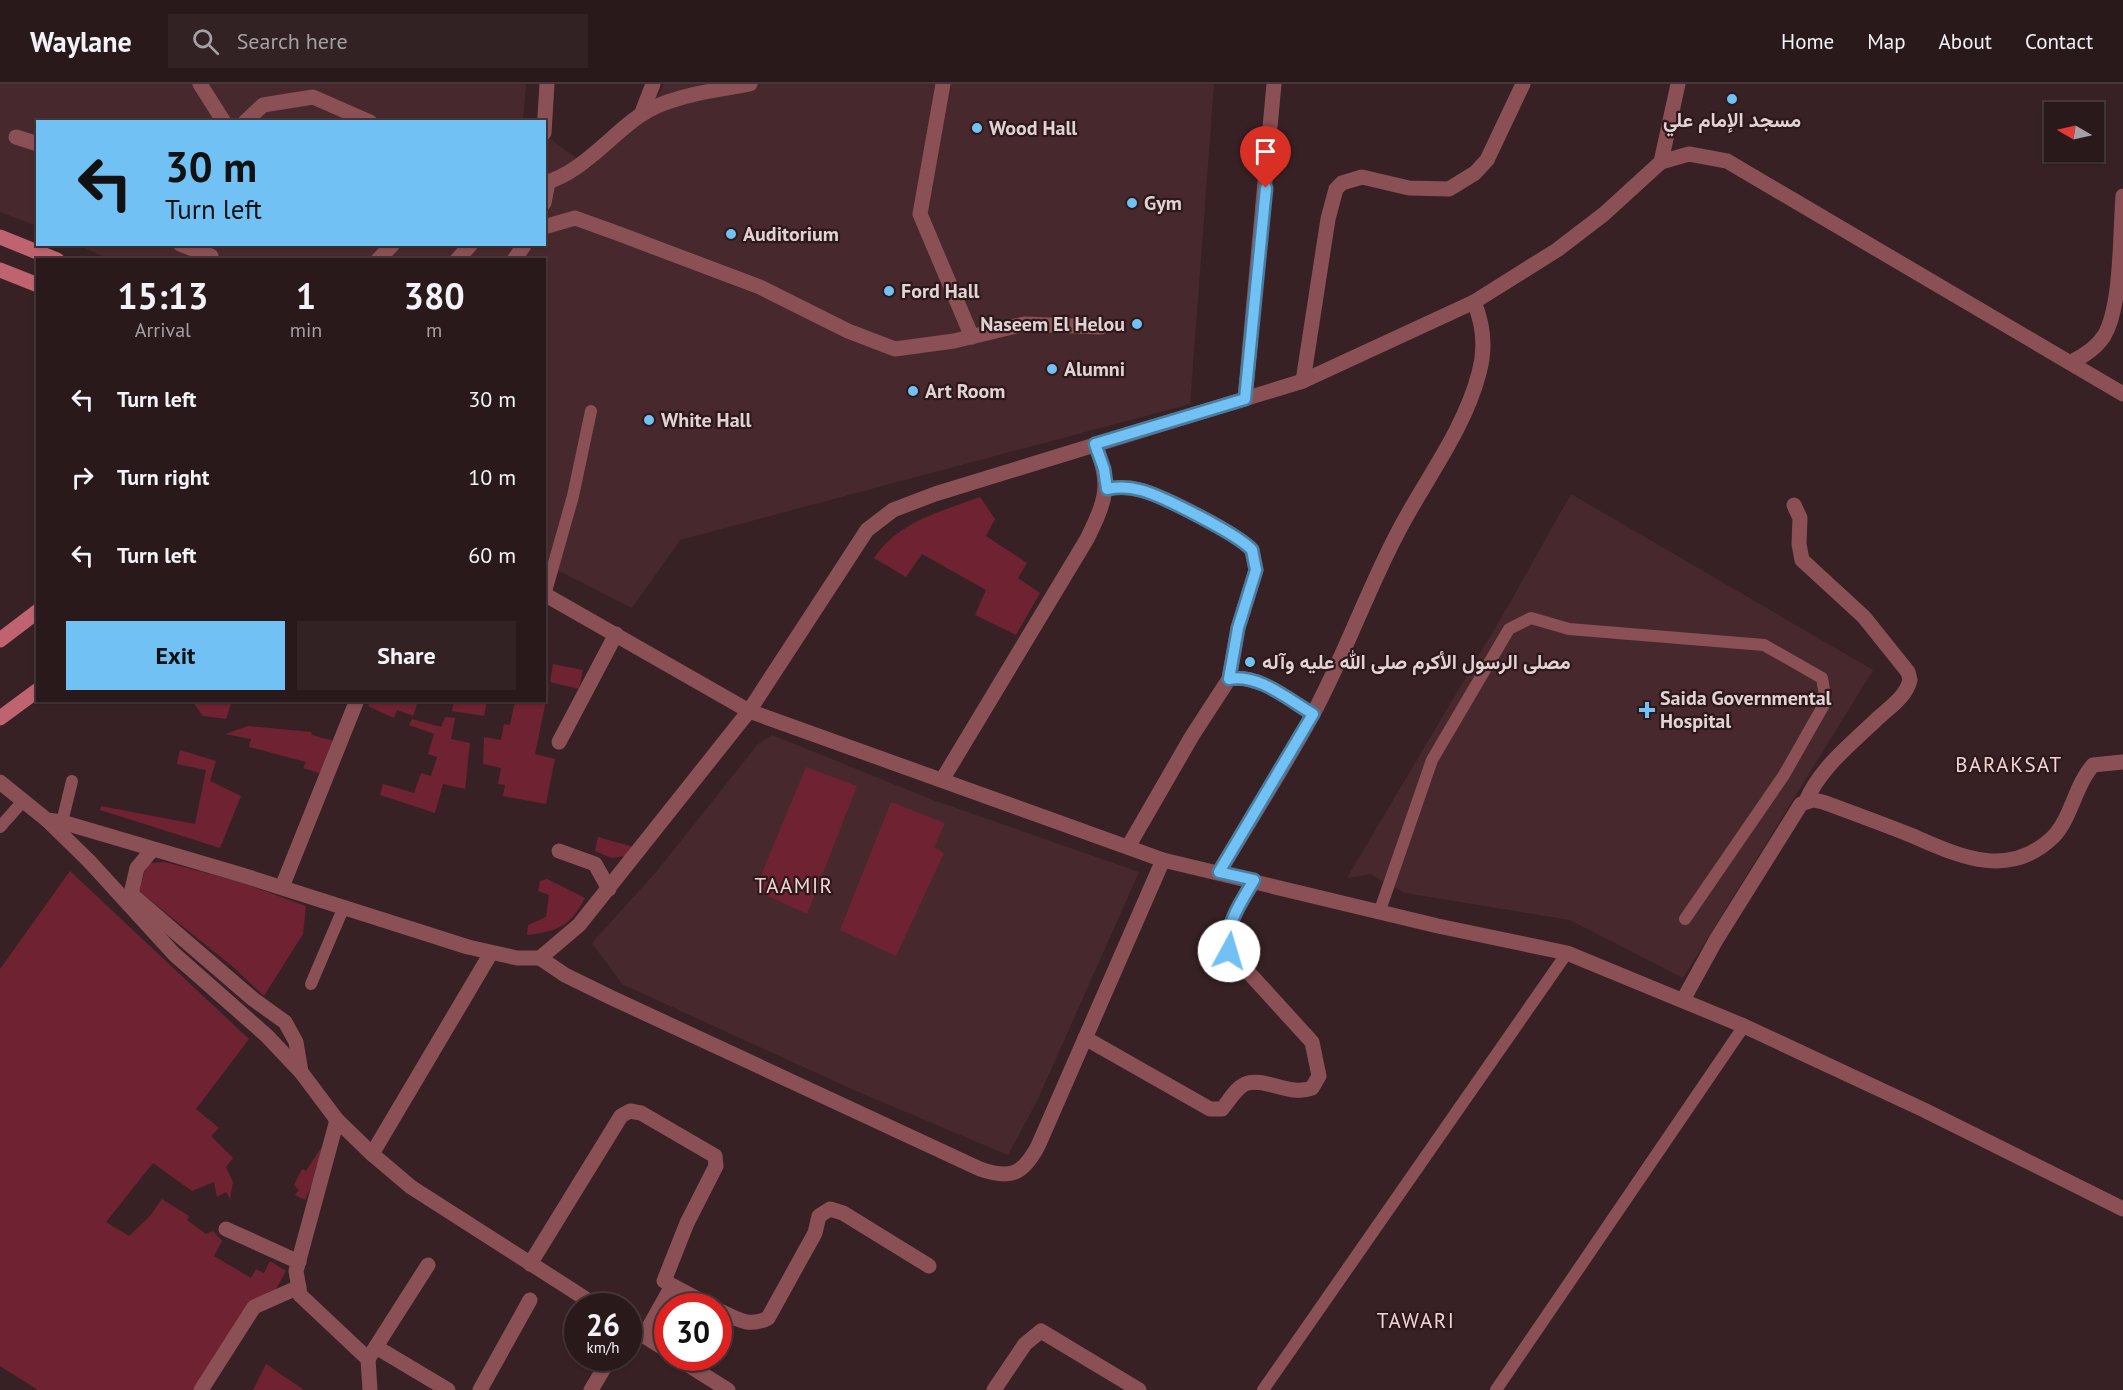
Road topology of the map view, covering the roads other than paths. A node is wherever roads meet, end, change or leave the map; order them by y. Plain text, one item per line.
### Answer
1 (200, 84) edge
2 (547, 84) edge
3 (653, 84) edge
4 (750, 84) edge
5 (943, 84) edge
6 (1274, 84) edge
7 (1523, 84) edge
8 (1678, 84) edge
9 (302, 91) edge
10 (641, 115) junction
11 (223, 120) edge
12 (247, 120) edge
13 (365, 120) edge
14 (545, 120) edge
15 (16, 137) dead end
16 (36, 143) edge
17 (1661, 162) junction
18 (546, 183) edge
19 (2123, 196) edge
20 (546, 226) edge
21 (0, 237) edge
22 (188, 246) edge
23 (391, 246) edge
24 (469, 246) edge
25 (214, 253) edge
26 (52, 258) edge
27 (380, 258) edge
28 (459, 258) edge
29 (0, 270) edge
30 (36, 284) edge
31 (1474, 302) junction
32 (1101, 327) dead end
33 (972, 337) junction
34 (2072, 362) junction
35 (1303, 381) junction
36 (2123, 394) edge
37 (1245, 399) junction
38 (591, 411) dead end
39 (1095, 444) junction
40 (1107, 489) junction
41 (1794, 505) dead end
42 (546, 591) edge
43 (546, 596) edge
44 (36, 613) edge
45 (616, 634) junction
46 (0, 640) edge
47 (1229, 679) junction
48 (36, 691) edge
49 (356, 702) edge
50 (749, 711) junction
51 (1313, 714) junction
52 (0, 718) edge
53 (559, 742) dead end
54 (2123, 762) edge
55 (942, 780) junction
56 (72, 781) dead end
57 (0, 782) edge
58 (23, 801) junction
59 (1806, 801) junction
60 (54, 821) junction
61 (0, 827) edge
62 (1128, 848) junction
63 (152, 850) junction
64 (559, 851) dead end
65 (1163, 860) junction
66 (89, 861) junction
67 (1219, 872) junction
68 (1254, 880) junction
69 (282, 887) junction
70 (609, 889) junction
71 (131, 894) junction
72 (343, 909) junction
73 (1379, 913) junction
74 (1685, 919) dead end
75 (491, 953) junction
76 (1567, 953) junction
77 (540, 958) junction
78 (311, 984) dead end
79 (1683, 1000) junction
80 (1744, 1026) junction
81 (1085, 1038) junction
82 (301, 1072) junction
83 (337, 1120) junction
84 (372, 1154) junction
85 (2123, 1209) edge
86 (226, 1229) dead end
87 (298, 1262) junction
88 (530, 1264) junction
89 (428, 1265) dead end
90 (928, 1266) dead end
91 (672, 1286) junction
92 (299, 1287) junction
93 (576, 1293) edge
94 (686, 1293) edge
95 (530, 1300) dead end
96 (732, 1317) edge
97 (644, 1336) joint
98 (654, 1342) edge
99 (372, 1353) junction
100 (602, 1371) edge
101 (698, 1371) edge
102 (201, 1390) edge
103 (370, 1390) edge
104 (448, 1390) edge
105 (480, 1390) edge
106 (591, 1390) edge
107 (728, 1390) edge
108 (994, 1390) edge
109 (1139, 1390) edge
110 (1263, 1390) edge
111 (1496, 1390) edge

1 - 11 street
2 - 14 street
3 - 10 street
4 - 10 street
5 - 33 street
6 - 37 street
7 - 35 street
8 - 17 street
9 - 12 street
9 - 13 street
10 - 18 street
15 - 16 street
17 - 31 street
17 - 34 street
19 - 34 street
20 - 33 street
21 - 26 main road
22 - 25 street
23 - 27 street
24 - 28 street
29 - 30 main road
31 - 35 street
31 - 51 street
32 - 33 street
34 - 36 street
35 - 37 street
37 - 39 street
38 - 42 lane
39 - 40 street
39 - 50 street
40 - 47 street
40 - 55 street
41 - 59 street
43 - 45 street
44 - 46 main road
45 - 50 street
45 - 53 street
47 - 51 street
47 - 62 street
48 - 52 main road
49 - 69 street
50 - 55 street
50 - 70 street
51 - 67 street
54 - 59 street
55 - 62 street
56 - 60 lane
57 - 58 street
58 - 60 street
58 - 61 lane
59 - 79 street
60 - 63 street
60 - 66 street
62 - 65 street
63 - 69 street
63 - 71 street
64 - 70 street
65 - 67 street
65 - 81 street
66 - 71 street
66 - 82 street
67 - 68 street
68 - 73 street
68 - 81 street
69 - 72 street
70 - 77 street
71 - 82 street
72 - 75 street
72 - 78 lane
73 - 74 lane
73 - 76 street
75 - 77 street
75 - 84 street
76 - 79 street
76 - 110 lane
77 - 81 street
79 - 80 street
80 - 85 street
80 - 111 lane
82 - 83 street
83 - 84 street
83 - 87 street
84 - 88 street
86 - 87 street
87 - 92 street
88 - 91 street
88 - 93 street
89 - 99 street
90 - 96 street
91 - 94 street
91 - 97 street
92 - 99 street
92 - 102 street
95 - 105 street
97 - 98 street
99 - 103 street
99 - 104 street
100 - 106 street
101 - 107 street
108 - 109 street

